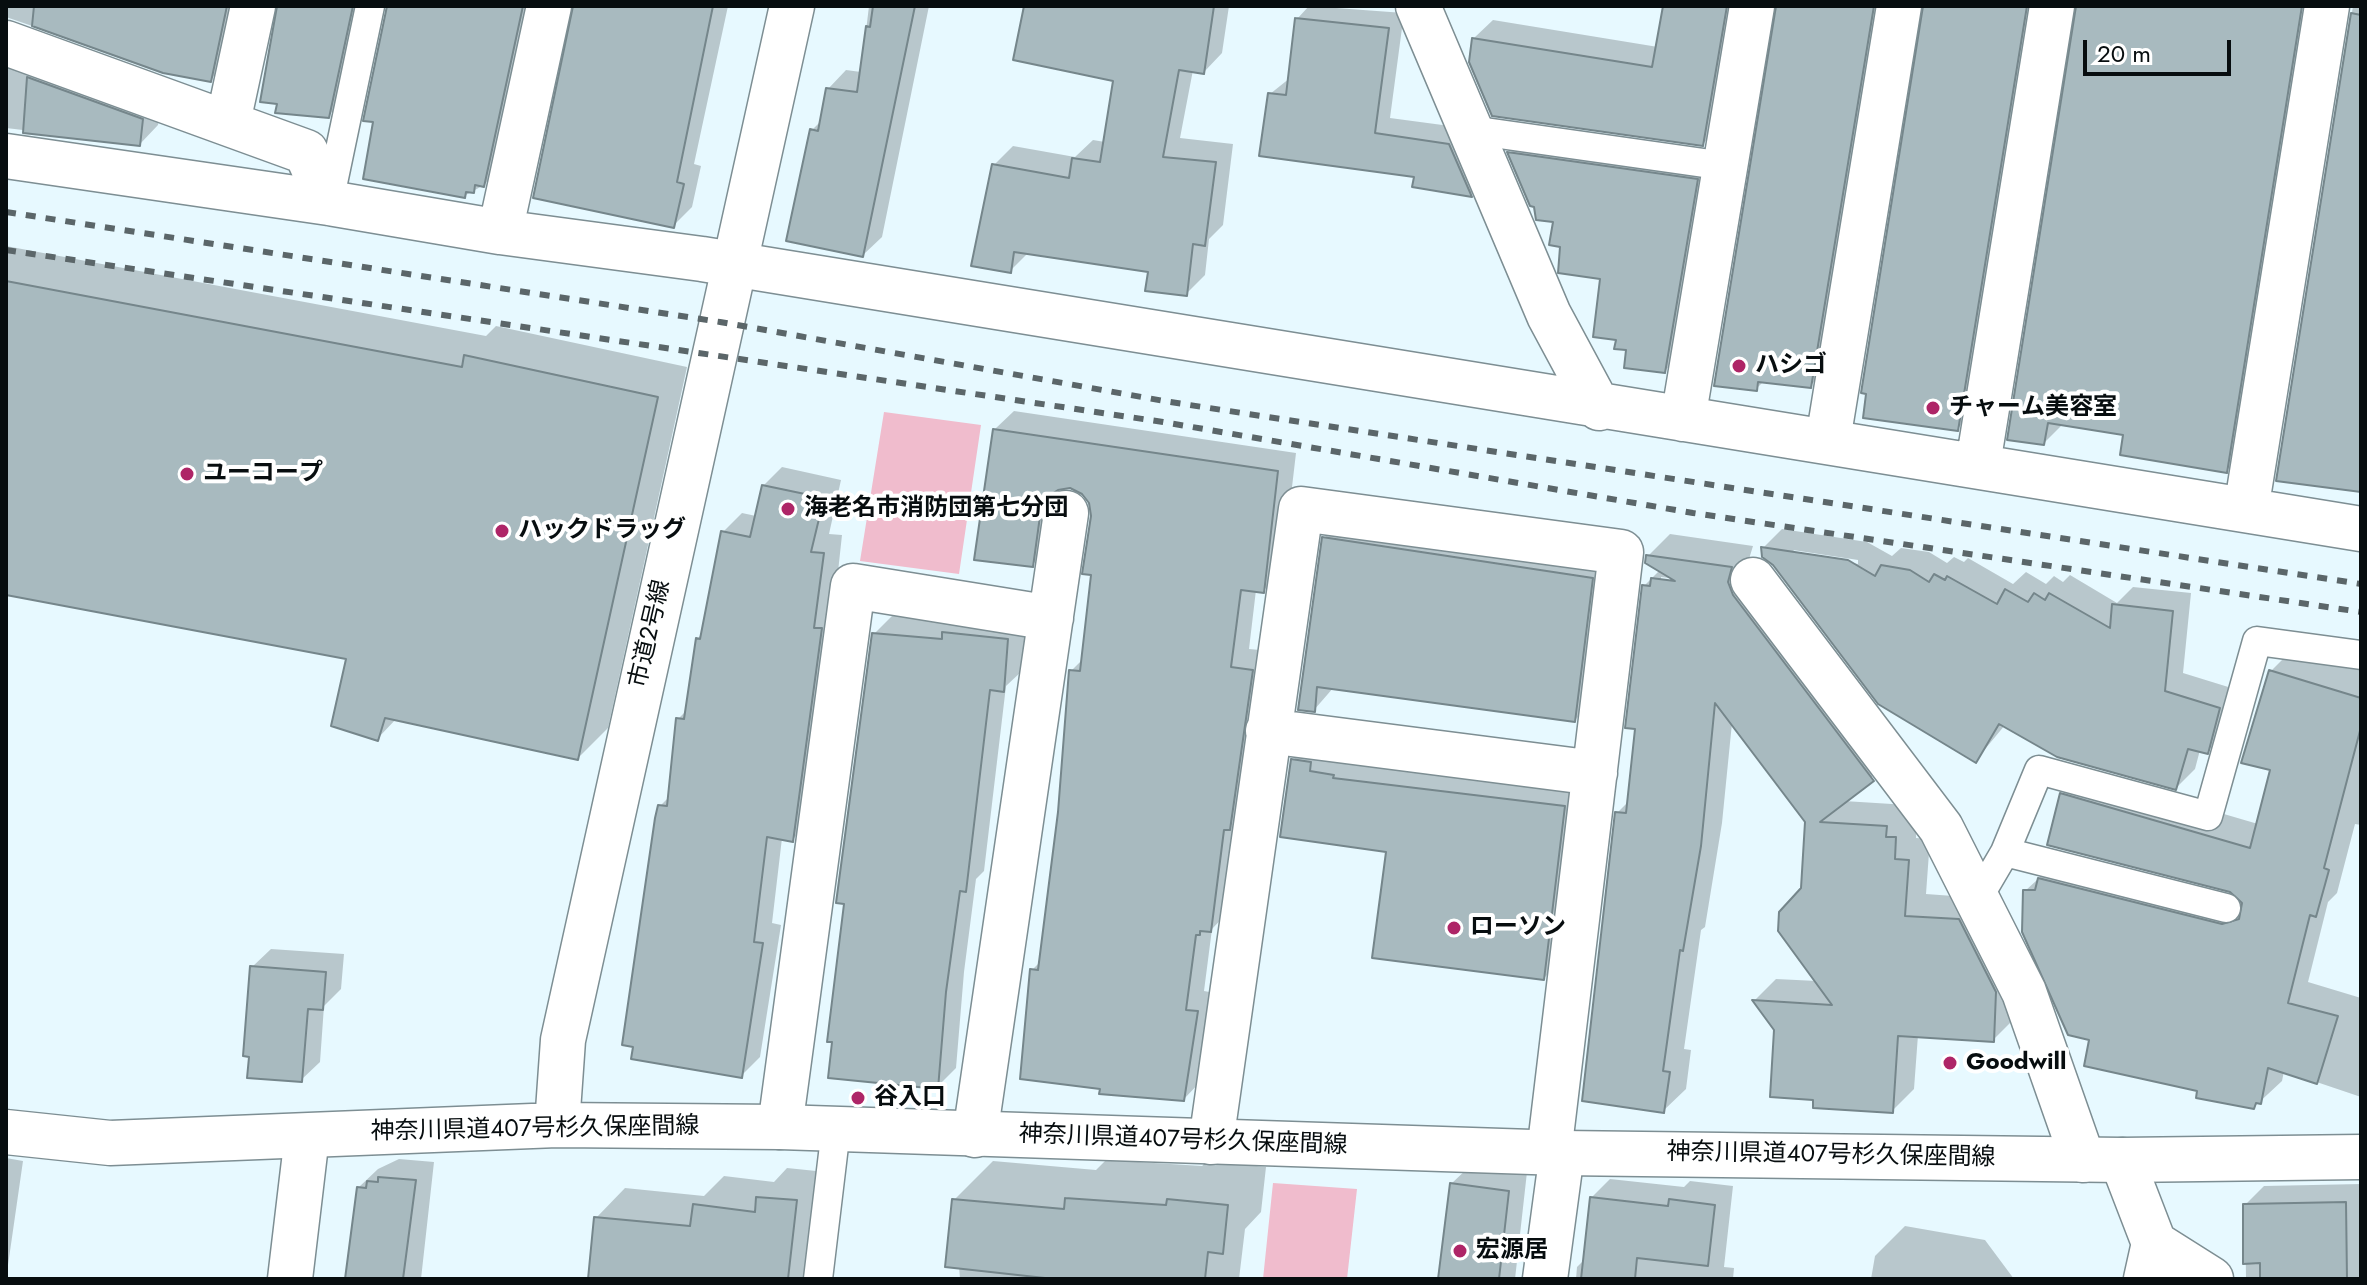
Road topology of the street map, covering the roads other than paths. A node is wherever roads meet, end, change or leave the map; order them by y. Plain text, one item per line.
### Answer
1 (253, 6) edge
2 (370, 6) edge
3 (549, 6) edge
4 (792, 6) edge
5 (1418, 6) edge
6 (1752, 6) edge
7 (1899, 6) edge
8 (2052, 6) edge
9 (2327, 6) edge
10 (6, 43) edge
11 (228, 122) junction
12 (1471, 130) junction
13 (6, 156) edge
14 (1725, 166) junction
15 (329, 203) junction
16 (500, 232) junction
17 (733, 264) junction
18 (1599, 408) junction
19 (1683, 419) junction
20 (1828, 440) junction
21 (1978, 464) junction
22 (2246, 510) junction
23 (1066, 513) dead end
24 (2361, 529) edge
25 (1753, 580) dead end
26 (1051, 618) junction
27 (2361, 655) edge
28 (1268, 731) junction
29 (1595, 773) junction
30 (2005, 852) junction
31 (1978, 898) junction
32 (2226, 908) dead end
33 (557, 1125) junction
34 (780, 1127) junction
35 (836, 1129) junction
36 (6, 1132) edge
37 (975, 1135) junction
38 (307, 1136) junction
39 (1211, 1142) junction
40 (1556, 1153) junction
41 (2361, 1157) edge
42 (2103, 1160) junction
43 (2150, 1261) edge
44 (290, 1279) edge
45 (818, 1279) edge
46 (1545, 1279) edge
47 (2211, 1279) edge

1 - 11 street
2 - 15 lane
3 - 16 street
4 - 17 street, 市道2号線
5 - 12 street
6 - 14 street
7 - 20 street
8 - 21 street
9 - 22 street
10 - 11 street
11 - 15 street
12 - 14 lane
12 - 18 street
13 - 15 street
14 - 19 street
15 - 16 street
16 - 17 street
17 - 18 street
17 - 33 street, 市道2号線
18 - 19 street
19 - 20 street
20 - 21 street
21 - 22 street
22 - 24 street
23 - 26 street
25 - 31 street
26 - 34 street
26 - 37 street
27 - 30 lane
28 - 29 street
28 - 29 street
28 - 39 street
29 - 40 street
30 - 31 lane
30 - 32 lane
31 - 42 street
33 - 34 street, 神奈川県道407号杉久保座間線
33 - 38 street, 神奈川県道407号杉久保座間線
34 - 35 street, 神奈川県道407号杉久保座間線
35 - 37 street, 神奈川県道407号杉久保座間線
35 - 45 lane
36 - 38 street, 神奈川県道407号杉久保座間線
37 - 39 street, 神奈川県道407号杉久保座間線
38 - 44 street
39 - 40 street, 神奈川県道407号杉久保座間線
40 - 42 street, 神奈川県道407号杉久保座間線
40 - 46 street
41 - 42 street, 神奈川県道407号杉久保座間線
42 - 43 street
43 - 47 street

